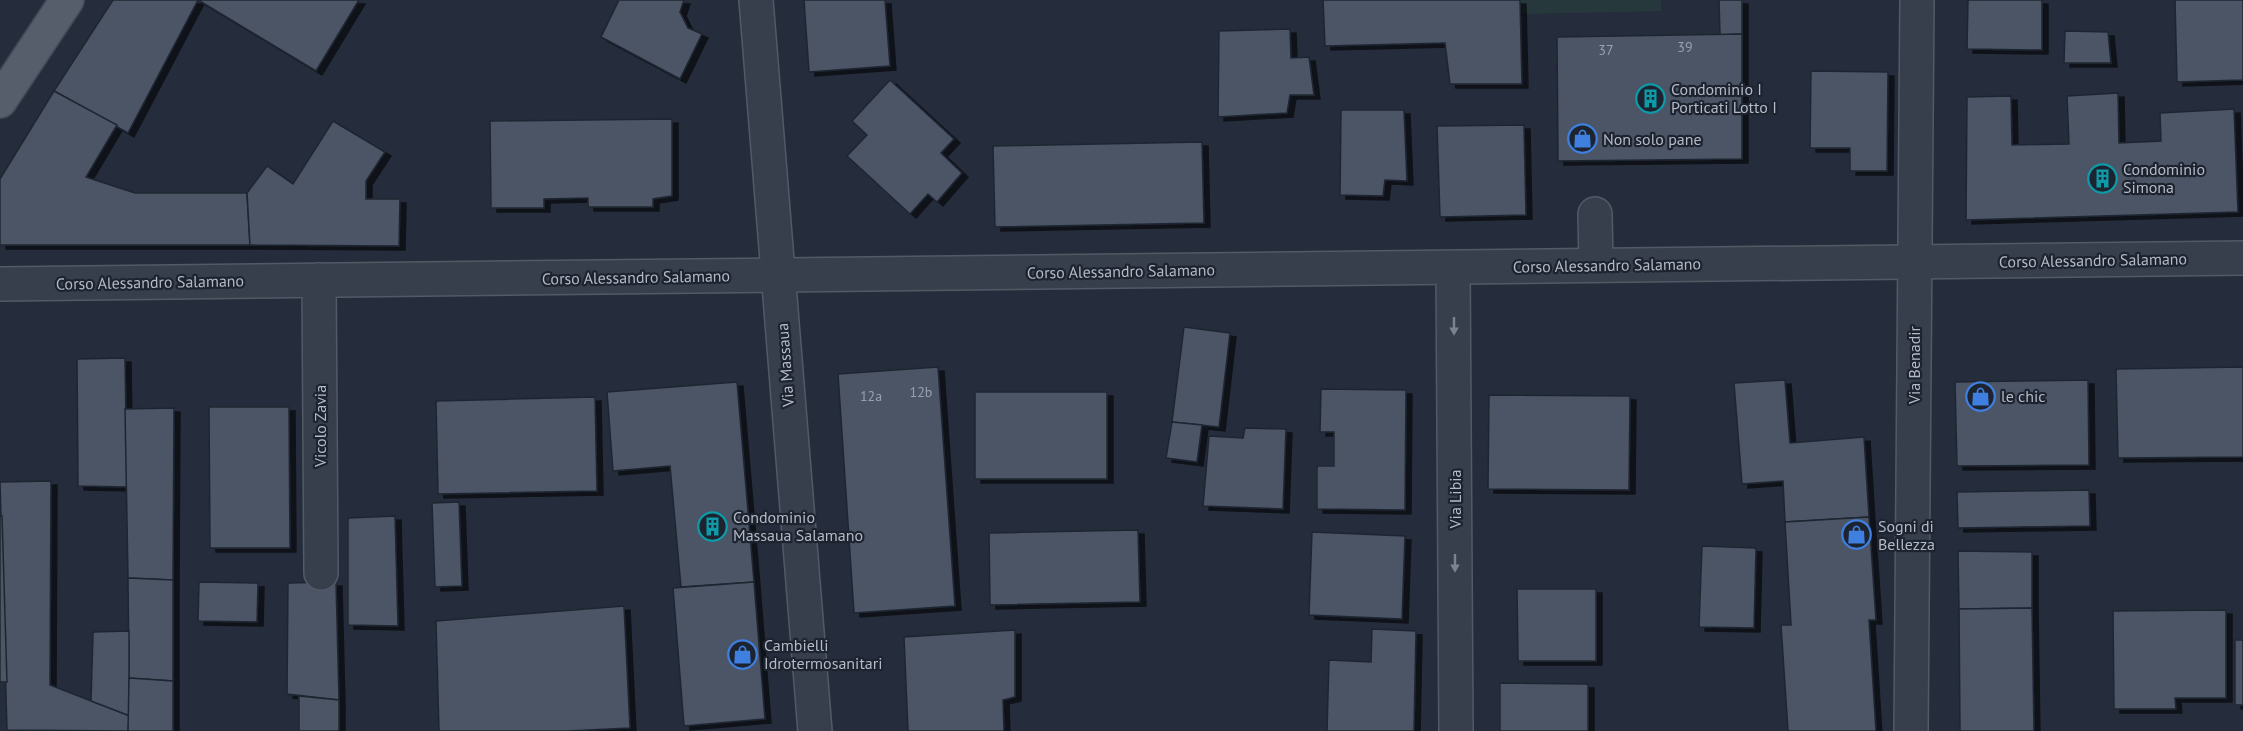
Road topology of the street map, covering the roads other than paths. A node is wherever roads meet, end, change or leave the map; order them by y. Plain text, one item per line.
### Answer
1 (67, 0) edge
2 (756, 0) edge
3 (1917, 0) edge
4 (0, 101) edge
5 (1595, 214) dead end
6 (2243, 258) edge
7 (1915, 262) junction
8 (1596, 266) junction
9 (1453, 267) junction
10 (778, 275) junction
11 (319, 280) junction
12 (0, 284) edge
13 (321, 573) dead end
14 (815, 731) edge
15 (1456, 731) edge
16 (1911, 731) edge

1 - 4 main road
2 - 10 street, Via Massaua
3 - 7 street, Via Benadir
5 - 8 street
6 - 7 street, Corso Alessandro Salamano
7 - 8 street, Corso Alessandro Salamano
7 - 16 street, Via Benadir
8 - 9 street, Corso Alessandro Salamano
9 - 10 street, Corso Alessandro Salamano
9 -> 15 street, Via Libia
10 - 11 street, Corso Alessandro Salamano
10 - 14 street, Via Massaua
11 - 12 street, Corso Alessandro Salamano
11 - 13 street, Vicolo Zavia

